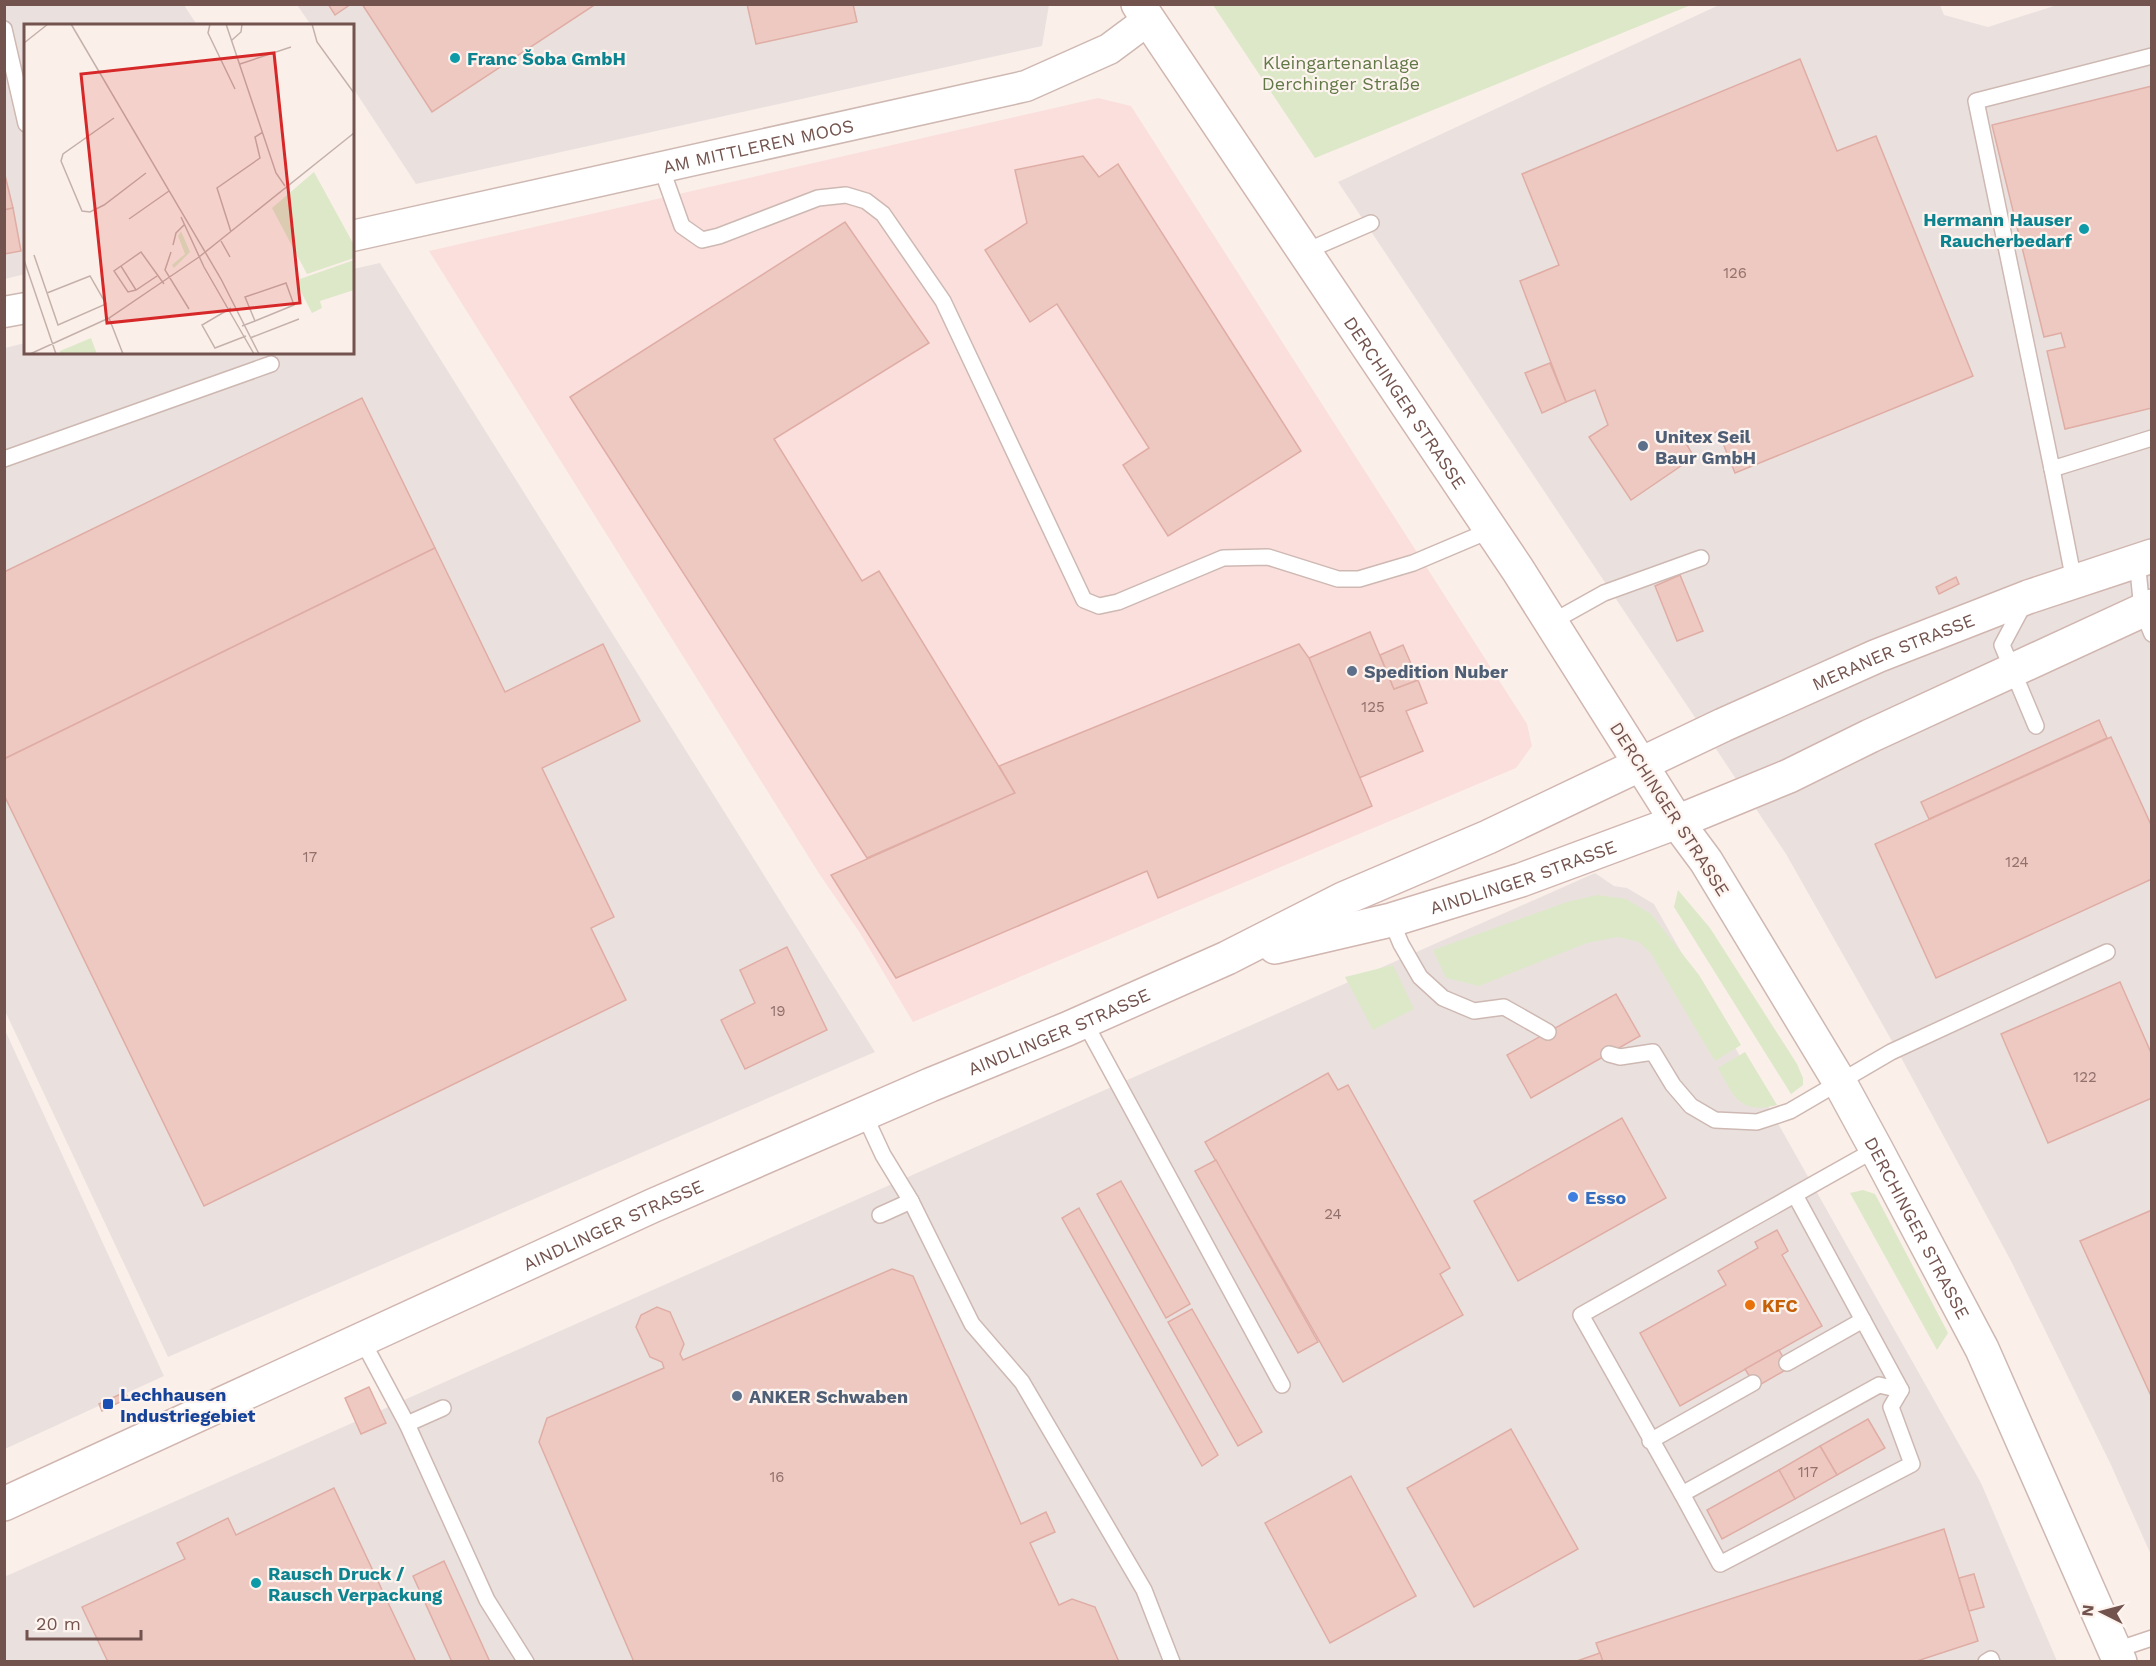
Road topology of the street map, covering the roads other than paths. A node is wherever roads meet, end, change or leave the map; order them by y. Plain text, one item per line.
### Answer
1 (1143, 12) edge
2 (4, 29) edge
3 (2151, 56) edge
4 (24, 115) edge
5 (661, 167) junction
6 (1371, 223) dead end
7 (354, 236) edge
8 (1304, 252) junction
9 (24, 308) edge
10 (4, 312) edge
11 (272, 363) dead end
12 (2151, 438) edge
13 (4, 459) edge
14 (2052, 469) junction
15 (1491, 530) junction
16 (1701, 558) dead end
17 (2144, 558) edge
18 (2074, 581) junction
19 (2028, 597) junction
20 (2148, 617) edge
21 (1552, 622) junction
22 (2012, 670) junction
23 (2036, 726) dead end
24 (1641, 766) junction
25 (1677, 822) junction
26 (1391, 920) junction
27 (2107, 952) dead end
28 (1227, 958) junction
29 (1084, 1021) junction
30 (1548, 1032) dead end
31 (1609, 1054) dead end
32 (1839, 1081) junction
33 (864, 1114) junction
34 (1876, 1149) junction
35 (1795, 1195) junction
36 (911, 1201) junction
37 (880, 1215) dead end
38 (1863, 1320) junction
39 (362, 1340) junction
40 (1787, 1363) dead end
41 (1753, 1383) dead end
42 (1281, 1385) dead end
43 (1901, 1390) junction
44 (443, 1408) dead end
45 (407, 1424) junction
46 (1650, 1441) junction
47 (1682, 1494) junction
48 (4, 1504) edge
49 (2151, 1638) edge
50 (2118, 1656) edge
51 (526, 1662) edge
52 (1172, 1662) edge
53 (1986, 1662) edge
54 (1992, 1662) edge

1 - 5 street, AM MITTLEREN MOOS
1 - 8 main road, DERCHINGER STRASSE
2 - 4 lane
3 - 14 lane
5 - 7 street, AM MITTLEREN MOOS
5 - 15 lane
6 - 8 lane
8 - 15 main road, DERCHINGER STRASSE
9 - 10 street
11 - 13 lane
12 - 14 lane
14 - 18 lane
15 - 21 main road, DERCHINGER STRASSE
16 - 21 lane
17 - 18 main road, MERANER STRASSE
17 - 20 lane
18 - 19 main road, MERANER STRASSE
19 - 22 lane
19 - 24 main road, MERANER STRASSE
20 - 22 main road
21 - 24 main road, DERCHINGER STRASSE
22 - 23 lane
22 - 25 main road
24 - 25 main road, DERCHINGER STRASSE
24 - 28 main road, AINDLINGER STRASSE
25 - 26 main road, AINDLINGER STRASSE
25 - 32 main road, DERCHINGER STRASSE
26 - 28 main road, AINDLINGER STRASSE
26 - 30 lane
27 - 32 lane
28 - 29 main road, AINDLINGER STRASSE
29 - 33 main road, AINDLINGER STRASSE
29 - 42 lane
31 - 32 lane
32 - 34 main road, DERCHINGER STRASSE
33 - 36 lane
33 - 39 main road, AINDLINGER STRASSE
34 - 35 lane
34 - 50 main road, DERCHINGER STRASSE
35 - 38 lane
35 - 46 lane
36 - 37 lane
36 - 52 lane
38 - 40 lane
38 - 43 lane
39 - 45 lane
39 - 48 main road, AINDLINGER STRASSE
41 - 46 lane
43 - 47 lane
43 - 47 lane
44 - 45 lane
45 - 51 lane
46 - 47 lane
49 - 50 lane
53 - 54 lane

